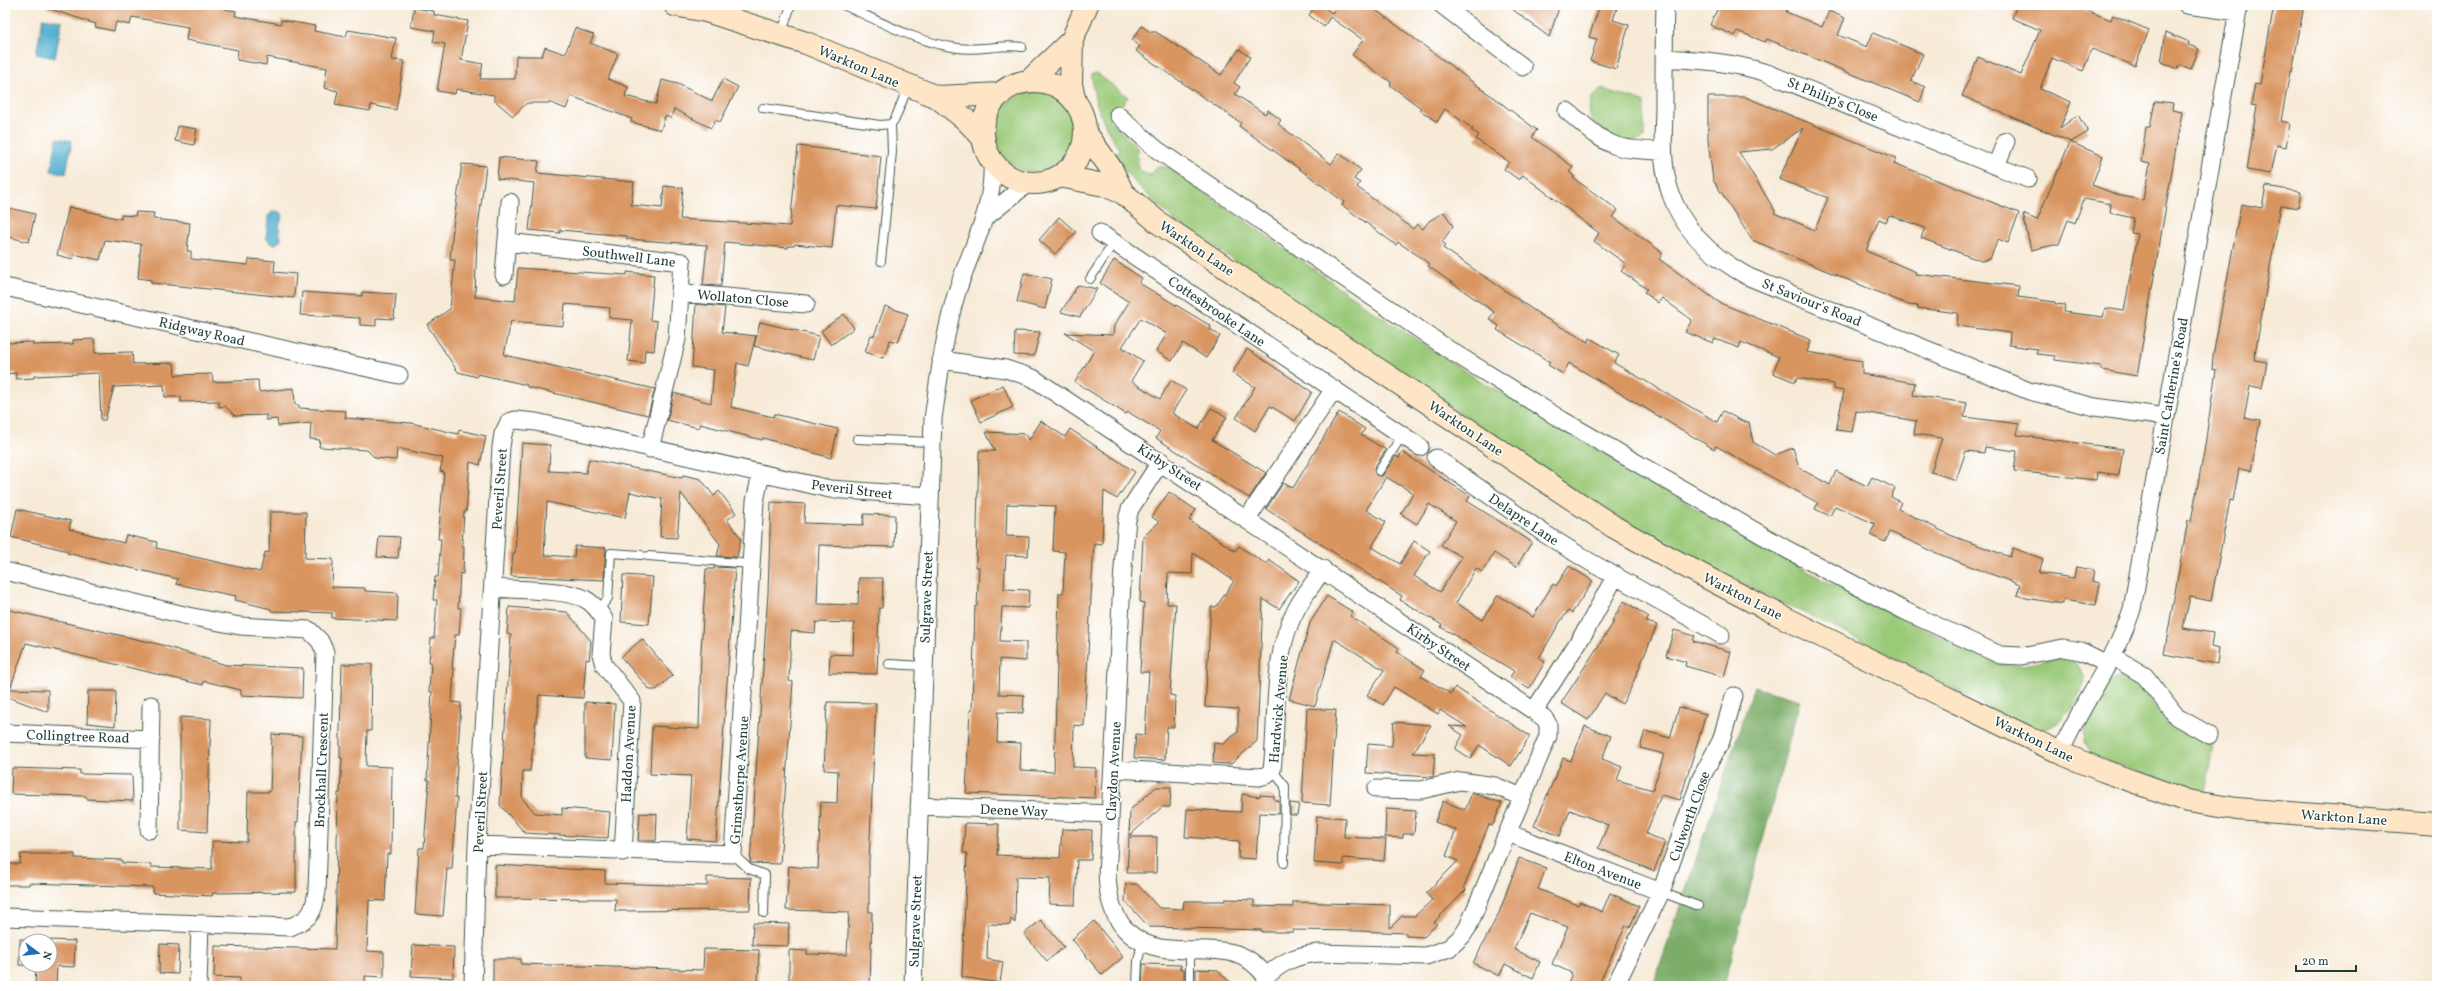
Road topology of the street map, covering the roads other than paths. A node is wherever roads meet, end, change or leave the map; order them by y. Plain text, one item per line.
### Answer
1 (675, 5) edge
2 (791, 5) edge
3 (843, 5) edge
4 (1087, 5) edge
5 (1442, 5) edge
6 (1665, 5) edge
7 (2187, 5) edge
8 (2238, 9) edge
9 (781, 35) junction
10 (1072, 40) junction
11 (1022, 47) dead end
12 (1664, 58) junction
13 (1523, 67) dead end
14 (1030, 81) junction
15 (908, 87) junction
16 (1001, 94) junction
17 (937, 98) junction
18 (1075, 102) junction
19 (763, 108) dead end
20 (1567, 111) dead end
21 (1118, 115) dead end
22 (891, 124) junction
23 (1086, 133) junction
24 (984, 139) junction
25 (2006, 141) dead end
26 (1663, 150) junction
27 (992, 161) junction
28 (1996, 166) junction
29 (1060, 176) junction
30 (2028, 179) dead end
31 (1028, 183) junction
32 (1123, 193) junction
33 (510, 202) dead end
34 (986, 217) junction
35 (1107, 237) joint
36 (507, 242) junction
37 (881, 261) dead end
38 (504, 275) dead end
39 (1090, 279) dead end
40 (5, 287) edge
41 (680, 293) junction
42 (806, 304) dead end
43 (941, 360) junction
44 (399, 375) dead end
45 (1334, 389) junction
46 (2166, 417) junction
47 (1402, 436) junction
48 (858, 439) dead end
49 (932, 442) junction
50 (1420, 447) dead end
51 (650, 449) junction
52 (1436, 458) dead end
53 (1161, 461) junction
54 (1379, 471) dead end
55 (761, 474) junction
56 (930, 496) junction
57 (1247, 519) junction
58 (751, 564) junction
59 (1322, 569) junction
60 (5, 571) edge
61 (1616, 575) junction
62 (493, 588) junction
63 (598, 610) junction
64 (1721, 635) dead end
65 (2109, 660) junction
66 (889, 664) dead end
67 (924, 666) junction
68 (1734, 696) dead end
69 (151, 705) dead end
70 (1534, 711) junction
71 (5, 733) edge
72 (2209, 735) dead end
73 (151, 739) junction
74 (2060, 753) junction
75 (1113, 769) junction
76 (1272, 770) junction
77 (1376, 789) dead end
78 (1522, 798) junction
79 (919, 806) junction
80 (1110, 814) junction
81 (2437, 824) edge
82 (149, 830) dead end
83 (1508, 833) junction
84 (477, 845) junction
85 (623, 852) junction
86 (733, 854) junction
87 (1284, 863) dead end
88 (1661, 892) junction
89 (1698, 906) dead end
90 (764, 913) dead end
91 (5, 917) edge
92 (200, 924) junction
93 (1142, 942) junction
94 (1190, 949) junction
95 (1265, 982) edge
96 (198, 986) edge
97 (473, 986) edge
98 (913, 986) edge
99 (1137, 986) edge
100 (1190, 986) edge
101 (1615, 986) edge

1 - 9 street, Warkton Lane
2 - 9 lane
3 - 11 lane
4 - 10 street
5 - 13 street
6 - 12 street, St Saviour's Road
7 - 8 street
8 - 46 street, Saint Catherine's Road
9 - 15 street, Warkton Lane
10 - 14 street
10 - 18 street
12 - 26 street, St Saviour's Road
12 - 28 street, St Philip's Close
14 - 16 street
14 - 18 street
15 - 17 street, Warkton Lane
15 - 22 lane
16 - 17 street, Warkton Lane
16 - 24 street
17 - 24 street, Warkton Lane
18 - 23 street
19 - 22 lane
20 - 26 street
21 - 65 street
22 - 37 lane
23 - 29 street
23 - 32 street, Warkton Lane
24 - 27 street
25 - 28 street
26 - 46 street, St Saviour's Road
27 - 31 street
27 - 34 street, Sulgrave Street
28 - 30 street, St Philip's Close
29 - 31 street
29 - 32 street, Warkton Lane
31 - 34 street, Sulgrave Street
32 - 74 street, Warkton Lane
33 - 36 street
34 - 43 street, Sulgrave Street
35 - 39 lane
35 - 45 street, Cottesbrooke Lane
36 - 38 street
36 - 41 street, Southwell Lane
40 - 44 street, Ridgway Road
41 - 42 street, Wollaton Close
41 - 51 street, Southwell Lane
43 - 49 street, Sulgrave Street
43 - 53 street, Kirby Street
45 - 47 street, Cottesbrooke Lane
45 - 57 street
46 - 65 street, Saint Catherine's Road
47 - 50 street, Cottesbrooke Lane
47 - 54 lane
48 - 49 lane
49 - 56 street, Sulgrave Street
51 - 55 street, Peveril Street
51 - 62 street, Peveril Street
52 - 61 street, Delapre Lane
53 - 57 street, Kirby Street
53 - 75 street, Claydon Avenue
55 - 56 street, Peveril Street
55 - 58 street, Grimsthorpe Avenue
56 - 67 street, Sulgrave Street
57 - 59 street, Kirby Street
58 - 63 lane
58 - 86 street, Grimsthorpe Avenue
59 - 70 street, Kirby Street
59 - 76 street, Hardwick Avenue
60 - 92 street, Brockhall Crescent
61 - 64 street, Delapre Lane
61 - 70 street
62 - 63 street
62 - 84 street, Peveril Street
63 - 85 street, Haddon Avenue
65 - 72 street
65 - 74 street, Saint Catherine's Road
66 - 67 lane
67 - 79 street, Sulgrave Street
68 - 88 street, Culworth Close
69 - 73 street, Collingtree Road
70 - 78 street, Kirby Street
71 - 73 street, Collingtree Road
73 - 82 street, Collingtree Road
74 - 81 street, Warkton Lane
75 - 76 street, Hardwick Avenue
75 - 80 street, Claydon Avenue
76 - 87 lane
77 - 78 street
78 - 83 street, Kirby Street
79 - 80 street, Deene Way
79 - 98 street, Sulgrave Street
80 - 93 street, Claydon Avenue
83 - 88 street, Elton Avenue
83 - 95 street, Kirby Street
84 - 85 street, Grimsthorpe Avenue
84 - 97 street, Peveril Street
85 - 86 street, Grimsthorpe Avenue
86 - 90 lane
88 - 89 lane, Elton Avenue
88 - 101 street, Culworth Close
91 - 92 street, Brockhall Crescent
92 - 96 street
93 - 94 street, Claydon Avenue
93 - 99 lane
94 - 95 street, Claydon Avenue
94 - 100 lane

